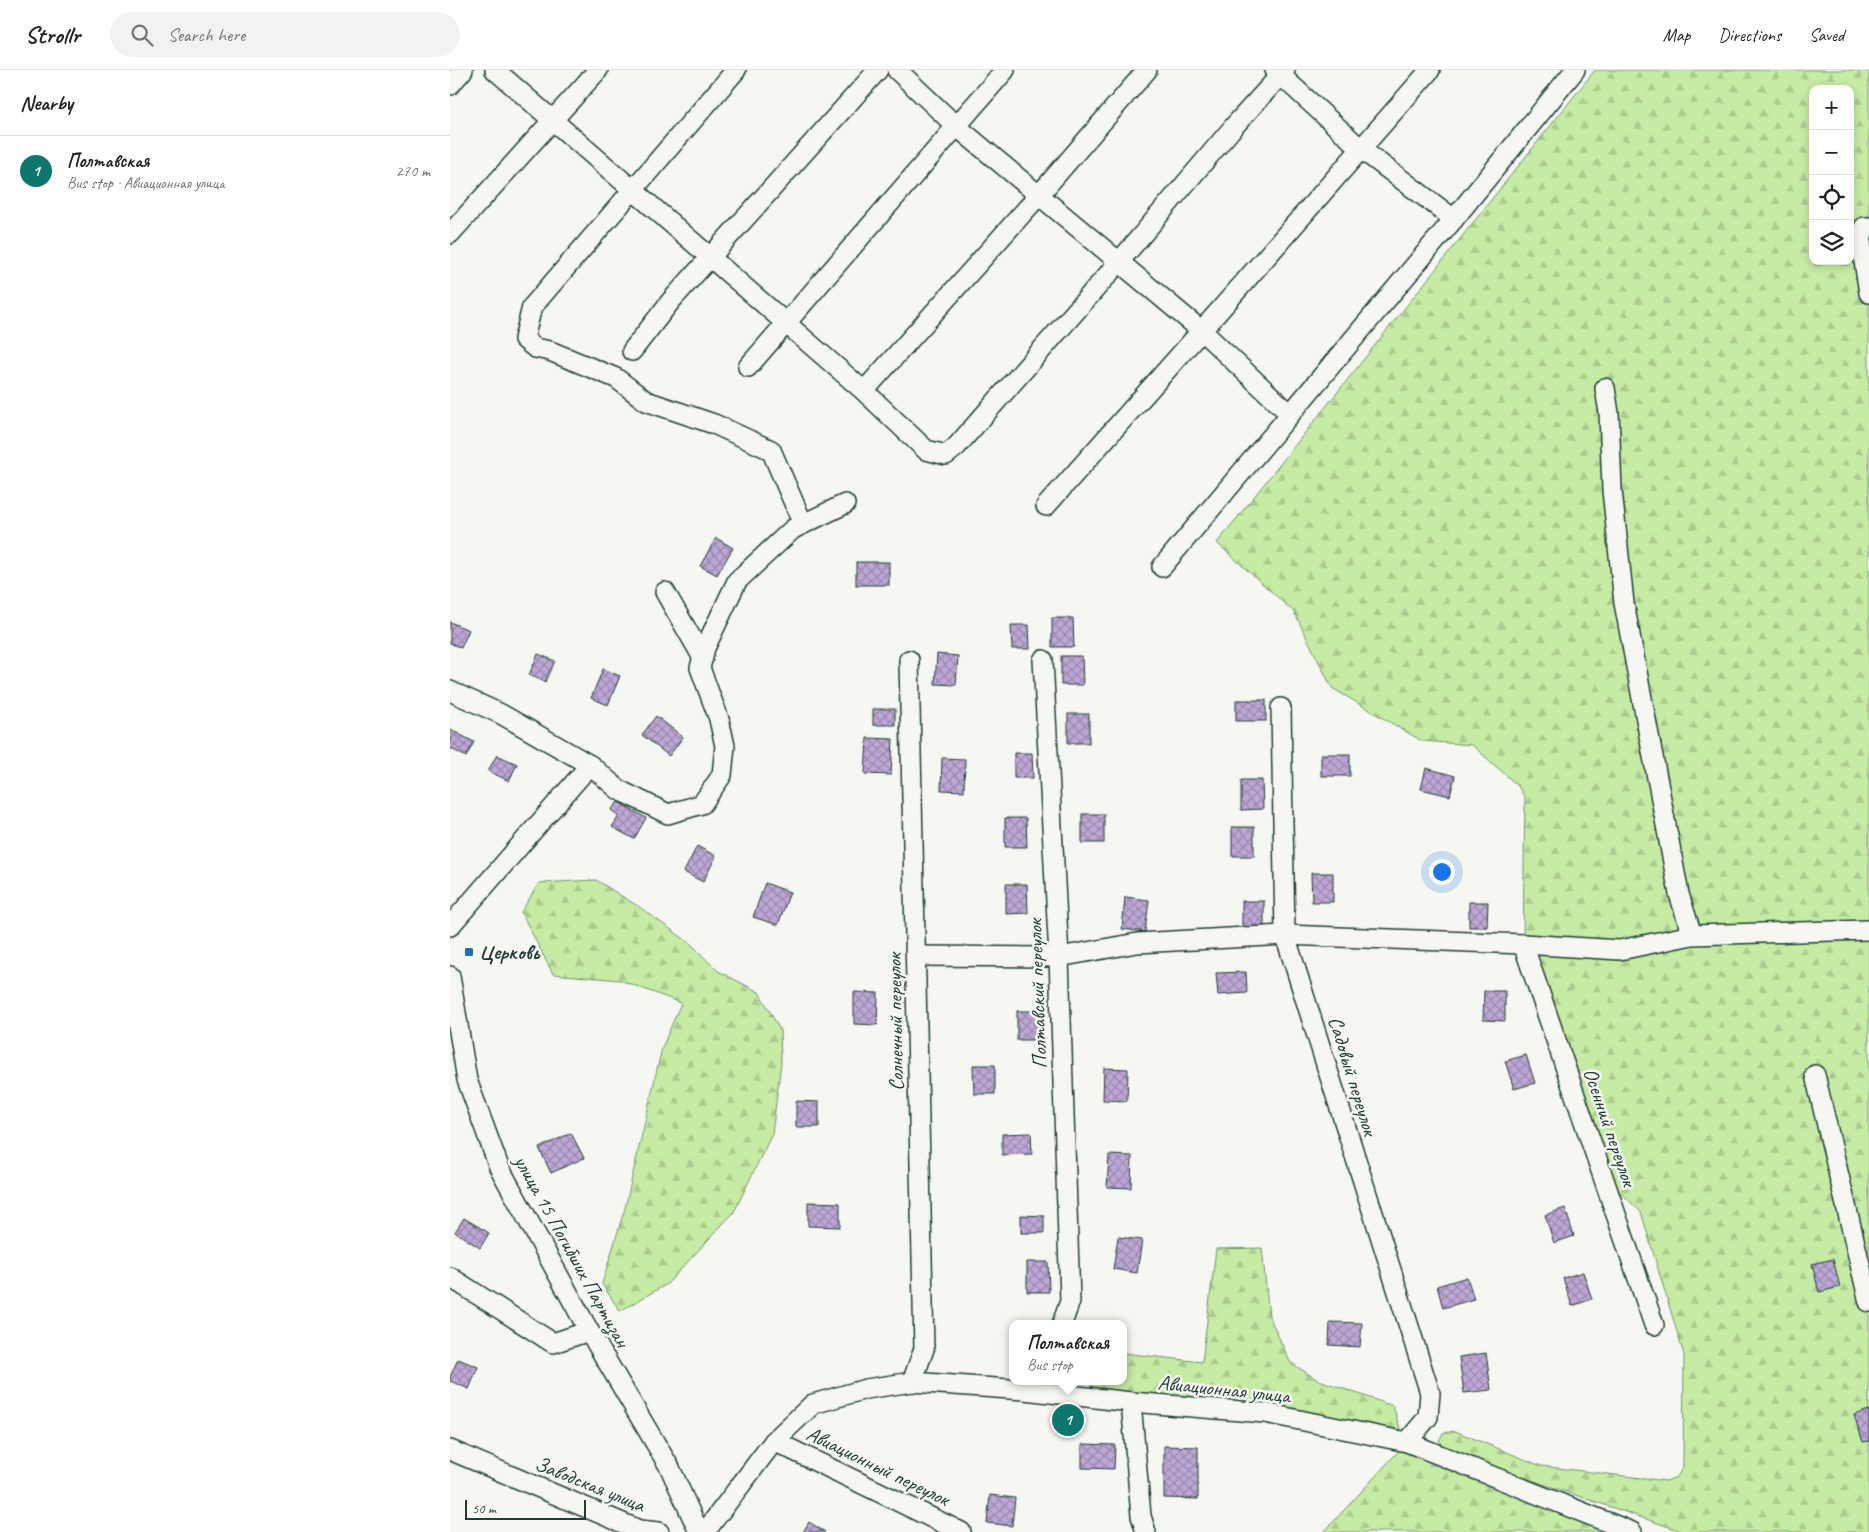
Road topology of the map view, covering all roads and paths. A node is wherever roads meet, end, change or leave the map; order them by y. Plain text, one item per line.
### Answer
1 (463, 70) edge
2 (495, 70) edge
3 (598, 70) edge
4 (736, 70) edge
5 (878, 70) edge
6 (897, 70) edge
7 (1004, 70) edge
8 (1147, 70) edge
9 (1430, 70) edge
10 (1575, 70) edge
11 (1280, 72) edge
12 (450, 85) edge
13 (553, 120) junction
14 (956, 126) junction
15 (1361, 149) junction
16 (632, 189) junction
17 (1039, 195) junction
18 (1454, 218) junction
19 (1869, 226) edge
20 (450, 234) edge
21 (710, 257) junction
22 (1120, 262) junction
23 (1869, 293) edge
24 (786, 323) junction
25 (1202, 331) junction
26 (632, 350) dead end
27 (748, 368) dead end
28 (1605, 388) dead end
29 (864, 391) junction
30 (1290, 414) junction
31 (845, 504) dead end
32 (1046, 506) dead end
33 (804, 524) junction
34 (1162, 567) dead end
35 (665, 592) dead end
36 (703, 658) junction
37 (909, 660) dead end
38 (1043, 660) dead end
39 (450, 691) edge
40 (1281, 708) dead end
41 (590, 764) junction
42 (450, 926) edge
43 (1869, 930) edge
44 (1286, 935) junction
45 (1692, 935) junction
46 (1523, 944) junction
47 (916, 956) junction
48 (1059, 957) junction
49 (450, 976) edge
50 (1815, 1075) dead end
51 (450, 1277) edge
52 (1869, 1302) edge
53 (1063, 1320) edge
54 (1654, 1325) dead end
55 (589, 1331) junction
56 (912, 1382) junction
57 (1027, 1386) edge
58 (1131, 1402) junction
59 (774, 1441) junction
60 (1407, 1442) junction
61 (450, 1450) edge
62 (659, 1532) edge
63 (699, 1532) edge
64 (705, 1532) edge
65 (962, 1532) edge
66 (1146, 1532) edge
67 (1632, 1532) edge

1 - 12 street
2 - 13 street
3 - 13 street
4 - 16 street
5 - 21 street
6 - 14 street
7 - 14 street
8 - 17 street
9 - 15 street
10 - 18 street
11 - 15 street
11 - 22 street
13 - 16 street
13 - 20 street
14 - 17 street
14 - 24 street
15 - 18 street
15 - 25 street
16 - 21 street
16 - 33 street
17 - 22 street
17 - 29 street
18 - 30 street
19 - 23 street
21 - 24 street
21 - 26 street
22 - 25 street
22 - 29 street
24 - 27 street
24 - 29 street
25 - 30 street
25 - 32 street
28 - 45 street
30 - 34 street
31 - 33 street
33 - 36 street
35 - 36 street
36 - 41 street
37 - 47 street, Солнечный переулок
38 - 48 street, Полтавский переулок
39 - 41 street
40 - 44 street, Садовый переулок
41 - 42 street
43 - 45 street
44 - 46 street
44 - 48 street
44 - 60 street, Садовый переулок
45 - 46 street
46 - 54 street, Осенний переулок
47 - 48 street
47 - 56 street, Солнечный переулок
48 - 53 street, Полтавский переулок
49 - 55 street, улица 15 Погибших Партизан
50 - 52 street
51 - 55 street
55 - 63 street, улица 15 Погибших Партизан
56 - 57 street, Авиационная улица
56 - 59 street, Авиационная улица
57 - 58 street, Авиационная улица
58 - 60 street, Авиационная улица
58 - 66 street
59 - 64 street, Авиационная улица
59 - 65 street, Авиационный переулок
60 - 67 street, Авиационная улица
61 - 62 street, Заводская улица

